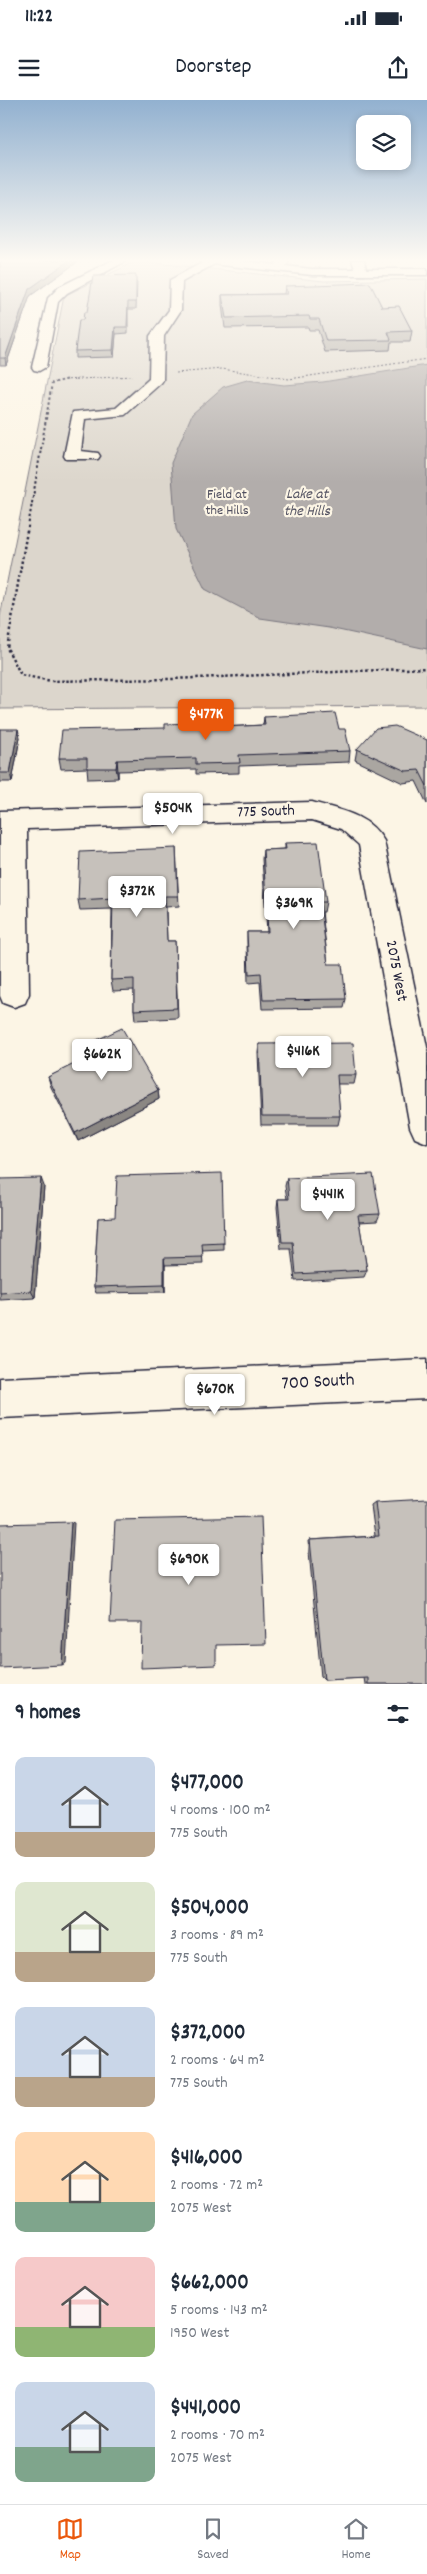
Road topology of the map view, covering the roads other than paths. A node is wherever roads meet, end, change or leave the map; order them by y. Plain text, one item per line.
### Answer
1 (46, 334) edge
2 (158, 334) edge
3 (39, 367) dead end
4 (92, 456) dead end
5 (7, 819) edge
6 (350, 822) joint
7 (14, 994) dead end
8 (427, 1127) edge
9 (427, 1378) edge
10 (0, 1398) edge

1 - 3 street
2 - 4 street
5 - 6 street, 775 South
5 - 7 street
6 - 8 street, 2075 West
9 - 10 street, 700 South

